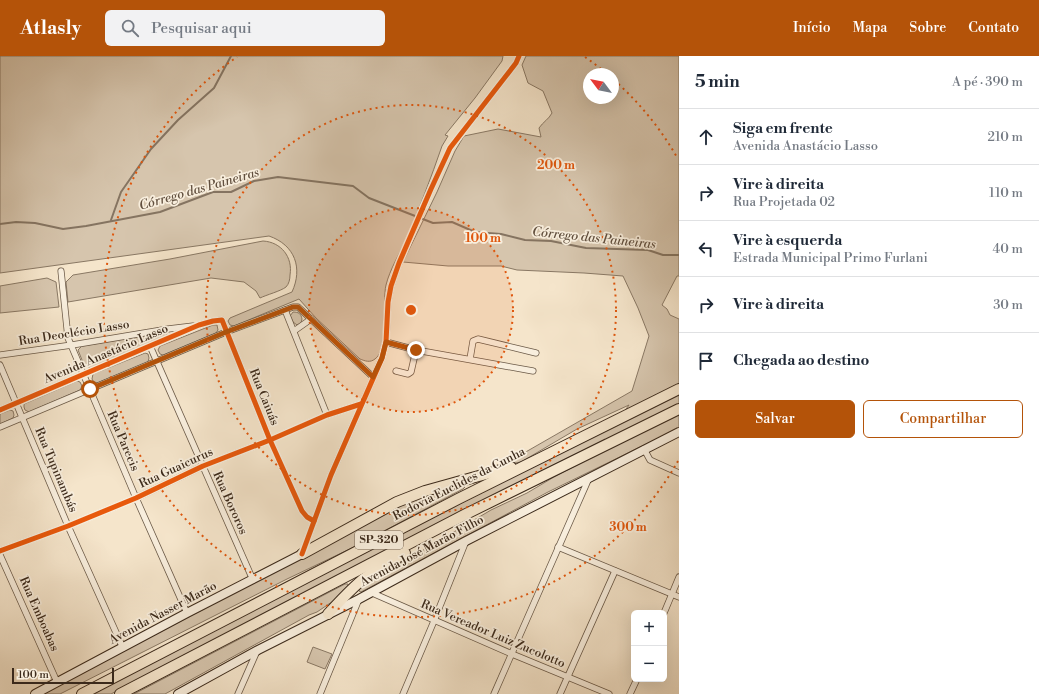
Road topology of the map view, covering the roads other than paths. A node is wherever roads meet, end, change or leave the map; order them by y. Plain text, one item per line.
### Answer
1 (513, 56) edge
2 (519, 56) edge
3 (516, 63) junction
4 (61, 271) dead end
5 (285, 310) junction
6 (311, 319) junction
7 (222, 320) joint
8 (199, 325) junction
9 (294, 331) junction
10 (226, 332) junction
11 (386, 342) junction
12 (72, 345) junction
13 (150, 346) junction
14 (416, 350) junction
15 (536, 353) dead end
16 (0, 355) edge
17 (470, 359) junction
18 (158, 362) junction
19 (0, 365) edge
20 (396, 371) dead end
21 (533, 371) dead end
22 (83, 374) junction
23 (373, 377) junction
24 (90, 389) junction
25 (679, 389) edge
26 (15, 404) junction
27 (361, 404) junction
28 (679, 409) edge
29 (0, 410) edge
30 (327, 415) junction
31 (22, 418) junction
32 (0, 427) edge
33 (679, 432) edge
34 (270, 440) junction
35 (644, 449) junction
36 (541, 457) junction
37 (203, 466) junction
38 (679, 473) edge
39 (589, 478) junction
40 (136, 498) junction
41 (314, 521) junction
42 (453, 521) junction
43 (68, 526) junction
44 (466, 541) junction
45 (558, 546) junction
46 (0, 551) edge
47 (302, 554) junction
48 (0, 555) edge
49 (614, 570) junction
50 (679, 577) edge
51 (253, 580) junction
52 (370, 592) junction
53 (672, 594) junction
54 (679, 597) edge
55 (359, 599) junction
56 (665, 610) edge
57 (187, 613) junction
58 (328, 614) junction
59 (434, 621) junction
60 (123, 648) junction
61 (258, 650) junction
62 (512, 654) junction
63 (568, 677) junction
64 (57, 682) junction
65 (636, 682) edge
66 (35, 694) edge
67 (82, 694) edge
68 (120, 694) edge
69 (178, 694) edge
70 (238, 694) edge
71 (320, 694) edge
72 (403, 694) edge
73 (494, 694) edge
74 (560, 694) edge
75 (609, 694) edge
76 (630, 694) edge

1 - 3 street
2 - 3 street
3 - 11 street
4 - 12 street, Rua Parecis
5 - 6 street
5 - 9 street
5 - 10 street
6 - 9 street
6 - 23 street
7 - 8 street, Avenida Anastácio Lasso
7 - 10 street, Rua Caiuás
8 - 12 street, Rua Deoclécio Lasso
8 - 13 street, Avenida Anastácio Lasso
9 - 30 street
10 - 18 street
10 - 34 street, Rua Caiuás
11 - 14 street
11 - 23 street
12 - 16 street, Rua Deoclécio Lasso
12 - 22 street, Rua Parecis
13 - 18 street, Rua Bororos
13 - 22 street, Avenida Anastácio Lasso
14 - 17 street
14 - 20 street
15 - 17 street
17 - 21 street
18 - 24 street
18 - 37 street, Rua Bororos
19 - 26 street, Rua Tupinambás
22 - 24 street, Rua Parecis
22 - 26 street, Avenida Anastácio Lasso
23 - 27 street
24 - 31 street
24 - 40 street, Rua Parecis
25 - 36 highway, Rodovia Euclides da Cunha / SP-320
26 - 29 street, Avenida Anastácio Lasso
26 - 31 street, Rua Tupinambás
27 - 30 street, Rua Guaicurus
27 - 41 street
28 - 42 highway, SP-320
30 - 34 street, Rua Guaicurus
31 - 32 street
31 - 43 street, Rua Tupinambás
33 - 35 main road, Avenida José Marão Filho
34 - 37 street, Rua Guaicurus
34 - 41 street, Rua Caiuás
35 - 38 street
35 - 39 main road, Avenida José Marão Filho
36 - 47 highway
36 - 67 highway, Rodovia Euclides da Cunha / SP-320
37 - 40 street, Rua Guaicurus
37 - 51 street, Rua Bororos
39 - 44 main road, Avenida José Marão Filho
39 - 45 street
40 - 43 street, Rua Guaicurus
40 - 57 street, Rua Parecis
41 - 47 street
42 - 58 highway
42 - 68 highway, SP-320
43 - 46 street, Rua Guaicurus
43 - 60 street, Rua Tupinambás
44 - 52 main road, Avenida José Marão Filho
44 - 59 street
45 - 49 street
45 - 62 street
47 - 51 main road, Avenida Nasser Marão
48 - 64 street, Rua Emboabas
49 - 53 street
49 - 63 street
50 - 53 street
51 - 57 main road, Avenida Nasser Marão
52 - 55 main road, Avenida José Marão Filho
52 - 59 street, Rua Vereador Luiz Zucolotto
53 - 54 street
53 - 56 street
55 - 58 main road, Avenida José Marão Filho
55 - 71 street
57 - 60 main road, Avenida Nasser Marão
58 - 61 main road, Avenida José Marão Filho
59 - 62 street, Rua Vereador Luiz Zucolotto
59 - 72 street
60 - 64 main road, Avenida Nasser Marão
61 - 69 main road, Avenida José Marão Filho
61 - 70 street
62 - 63 street, Rua Vereador Luiz Zucolotto
62 - 73 street
63 - 74 street
63 - 75 street, Rua Vereador Luiz Zucolotto
64 - 66 main road, Avenida Nasser Marão
65 - 76 street

